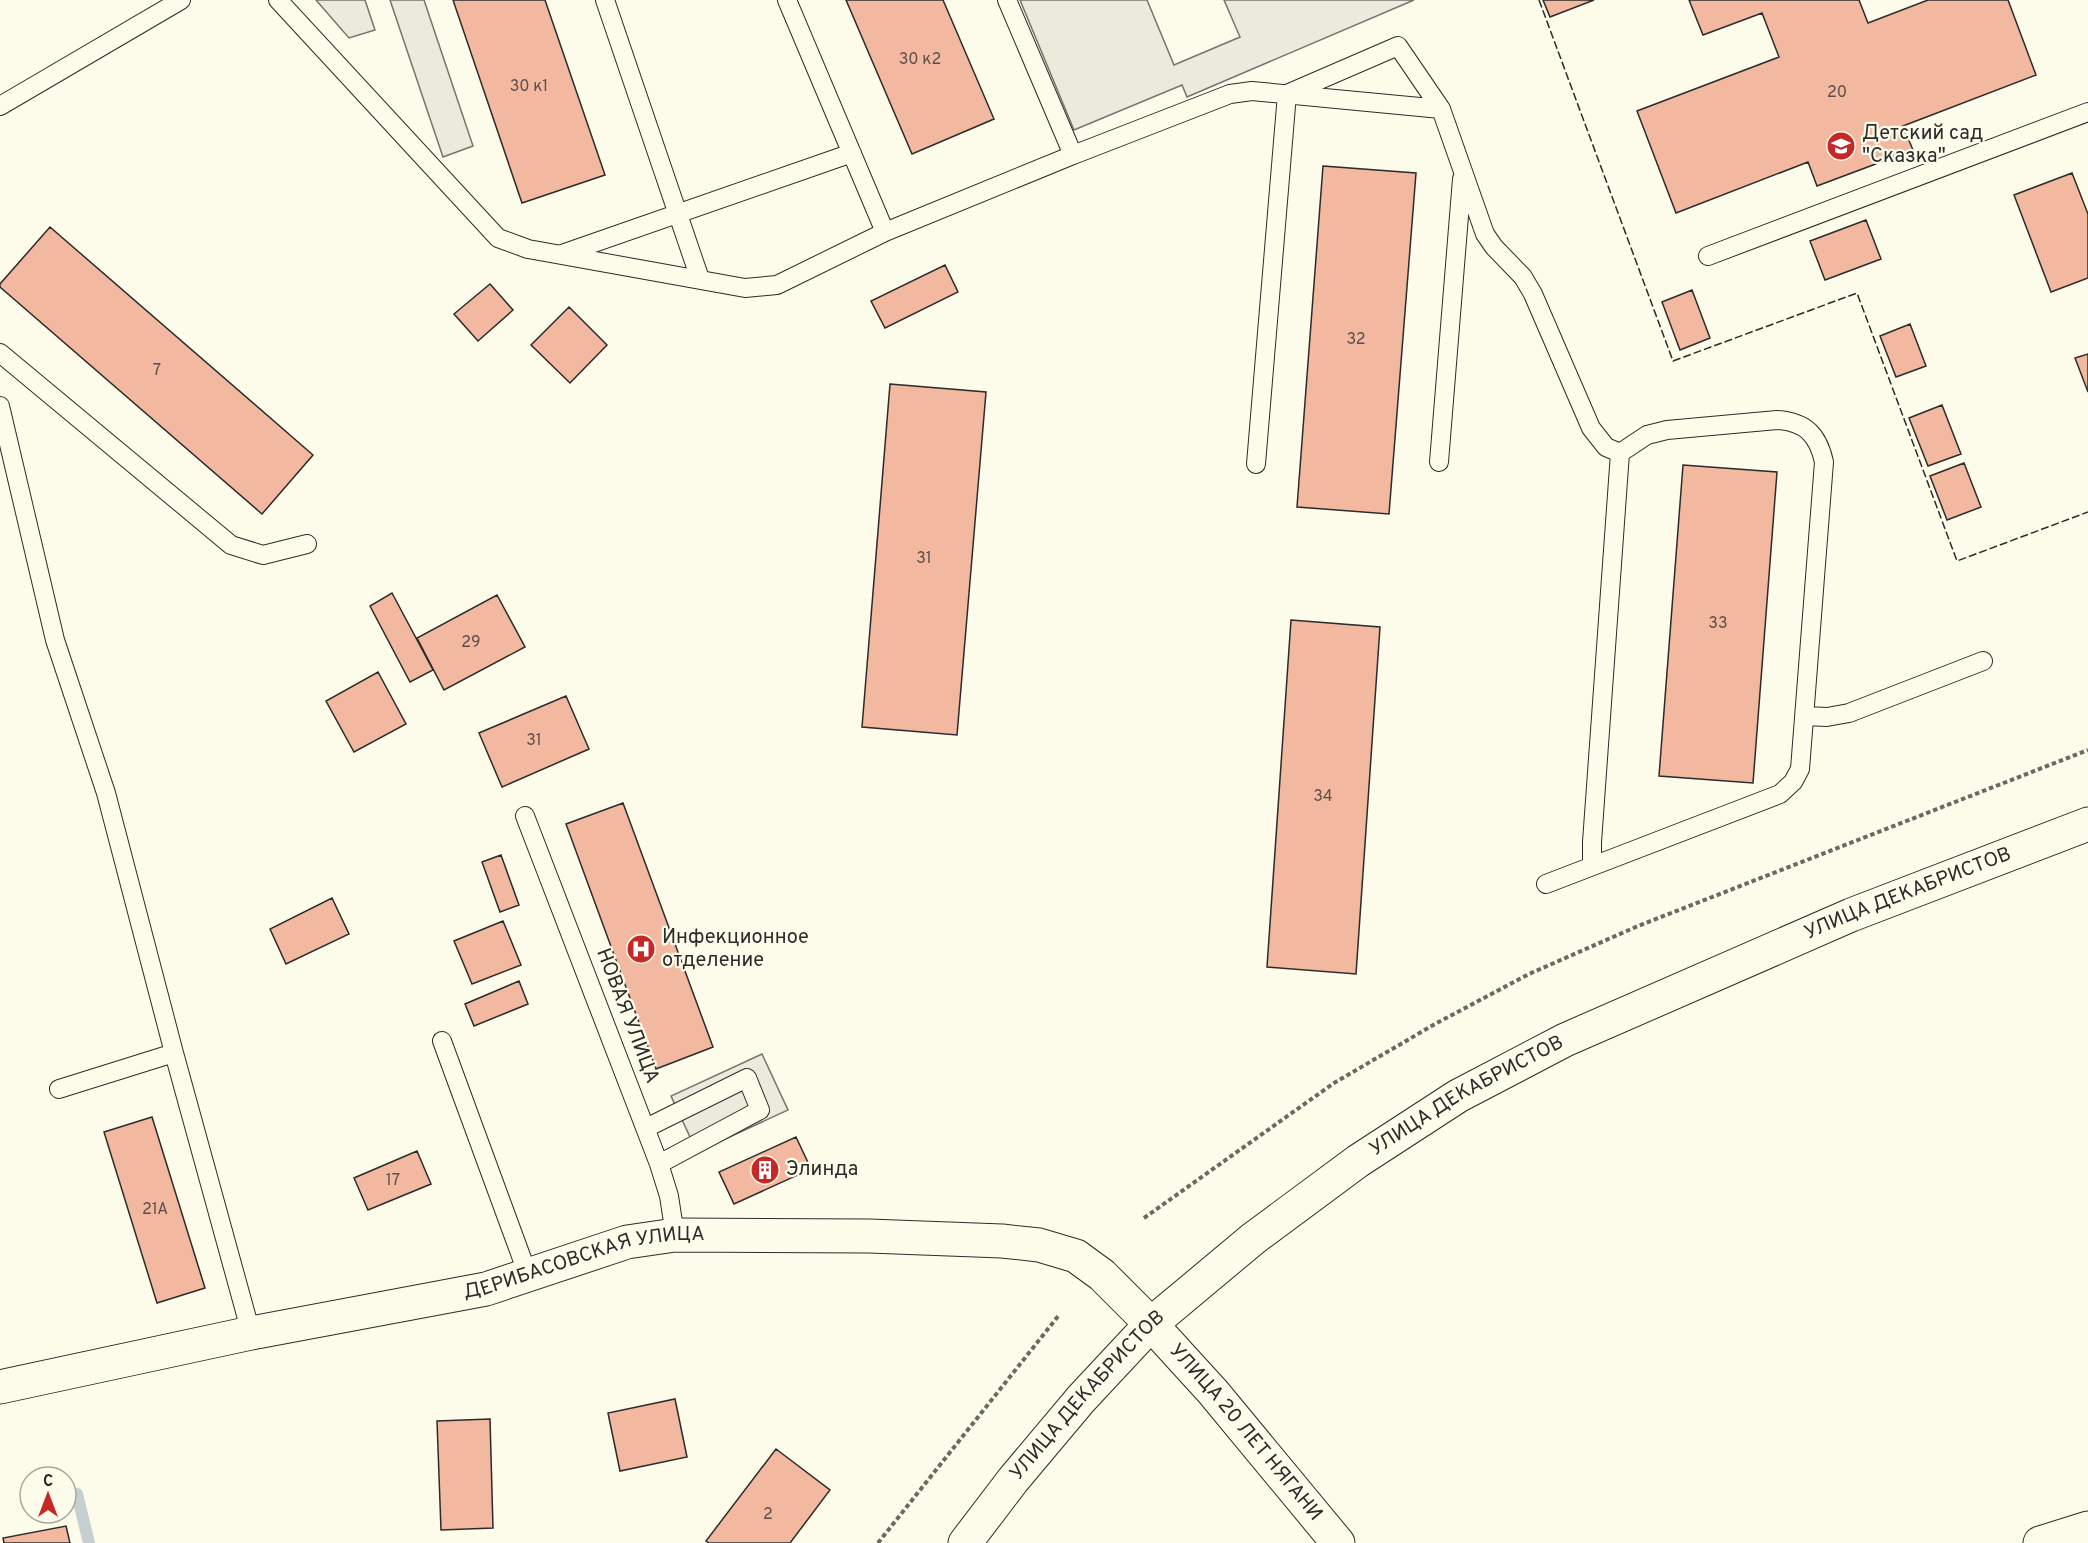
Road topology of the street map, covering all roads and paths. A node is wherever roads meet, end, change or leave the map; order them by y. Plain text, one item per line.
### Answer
1 (181, 0) edge
2 (278, 0) edge
3 (605, 0) edge
4 (787, 0) edge
5 (1007, 0) edge
6 (1287, 94) junction
7 (0, 105) edge
8 (1441, 108) junction
9 (2088, 112) edge
10 (852, 153) junction
11 (1073, 155) junction
12 (1463, 171) junction
13 (677, 214) junction
14 (885, 232) junction
15 (560, 254) junction
16 (1708, 256) dead end
17 (700, 279) junction
18 (0, 353) edge
19 (0, 406) edge
20 (1620, 453) junction
21 (1439, 462) dead end
22 (1256, 464) dead end
23 (308, 544) dead end
24 (1983, 661) dead end
25 (1804, 716) junction
26 (2088, 750) edge
27 (525, 816) dead end
28 (2088, 824) edge
29 (1592, 866) junction
30 (1546, 884) dead end
31 (442, 1041) dead end
32 (174, 1053) junction
33 (59, 1089) dead end
34 (646, 1128) junction
35 (659, 1164) junction
36 (1144, 1218) dead end
37 (675, 1235) junction
38 (528, 1275) junction
39 (1059, 1315) dead end
40 (1151, 1324) junction
41 (251, 1333) junction
42 (0, 1387) edge
43 (2088, 1528) edge
44 (878, 1543) edge
45 (964, 1543) edge
46 (1338, 1543) edge
47 (2040, 1543) edge

1 - 7 lane
2 - 15 lane
3 - 13 lane
4 - 10 lane
5 - 11 lane
6 - 8 lane
6 - 8 lane
6 - 11 lane
6 - 22 lane
8 - 12 lane
9 - 16 lane
10 - 13 lane
10 - 14 lane
11 - 14 lane
12 - 20 lane
12 - 21 lane
13 - 15 lane
13 - 17 lane
14 - 17 lane
15 - 17 lane
18 - 23 lane
19 - 32 lane
20 - 25 lane
20 - 29 lane
24 - 25 lane
25 - 29 lane
26 - 36 path
27 - 34 lane, НОВАЯ УЛИЦА
28 - 40 street, УЛИЦА ДЕКАБРИСТОВ
29 - 30 lane
31 - 38 lane
32 - 33 lane
32 - 41 lane
34 - 35 lane, НОВАЯ УЛИЦА
34 - 35 lane
35 - 37 lane, НОВАЯ УЛИЦА
37 - 38 street, ДЕРИБАСОВСКАЯ УЛИЦА
37 - 40 street, ДЕРИБАСОВСКАЯ УЛИЦА
38 - 41 street, ДЕРИБАСОВСКАЯ УЛИЦА
39 - 44 path
40 - 45 street, УЛИЦА ДЕКАБРИСТОВ
40 - 46 street, УЛИЦА 20 ЛЕТ НЯГАНИ
41 - 42 street, ДЕРИБАСОВСКАЯ УЛИЦА
43 - 47 street

